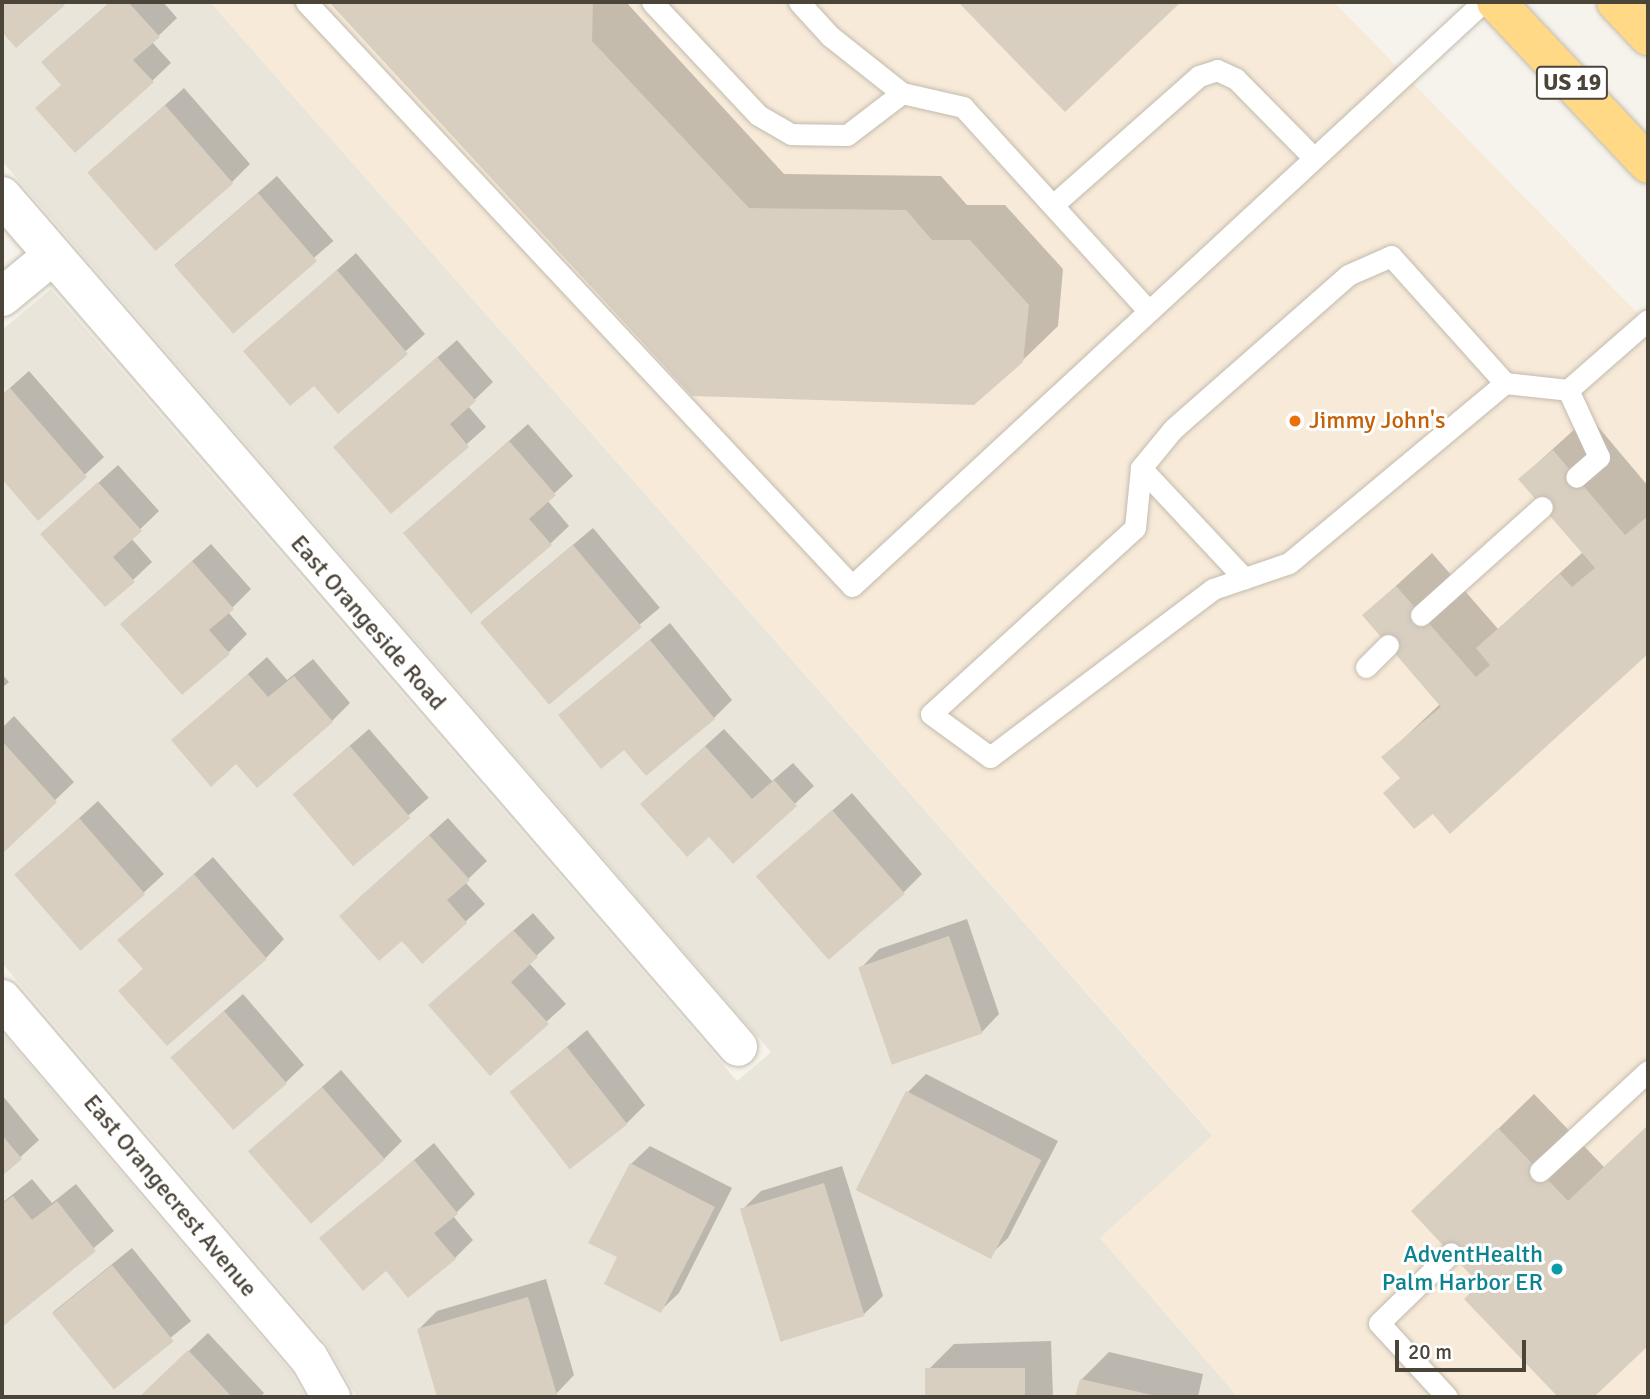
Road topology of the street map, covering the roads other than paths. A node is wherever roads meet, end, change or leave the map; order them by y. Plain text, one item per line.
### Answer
1 (306, 2) edge
2 (652, 2) edge
3 (799, 2) edge
4 (1483, 2) edge
5 (1496, 2) edge
6 (1616, 2) edge
7 (1648, 36) edge
8 (902, 93) junction
9 (1313, 157) junction
10 (1648, 164) edge
11 (2, 196) edge
12 (1053, 205) junction
13 (52, 256) junction
14 (2, 297) edge
15 (1147, 309) junction
16 (1648, 320) edge
17 (1505, 383) junction
18 (1568, 390) junction
19 (1141, 468) junction
20 (1576, 477) dead end
21 (1542, 507) dead end
22 (1244, 578) junction
23 (1421, 615) dead end
24 (1388, 645) dead end
25 (1366, 667) dead end
26 (2, 999) edge
27 (737, 1047) dead end
28 (1648, 1071) edge
29 (1540, 1171) dead end
30 (1451, 1253) dead end
31 (331, 1397) edge
32 (1447, 1397) edge

1 - 15 lane
2 - 8 lane
3 - 8 lane
4 - 9 lane
5 - 10 highway, US 19
6 - 7 highway
8 - 12 lane
9 - 12 lane
9 - 15 lane
11 - 13 street, East Orangeside Road
12 - 15 lane
13 - 14 street
13 - 27 street, East Orangeside Road
16 - 18 lane
17 - 18 lane
17 - 19 lane
17 - 22 lane
18 - 20 lane
19 - 22 lane
19 - 22 lane
21 - 23 lane
24 - 25 lane
26 - 31 street, East Orangecrest Avenue
28 - 29 lane
30 - 32 lane

